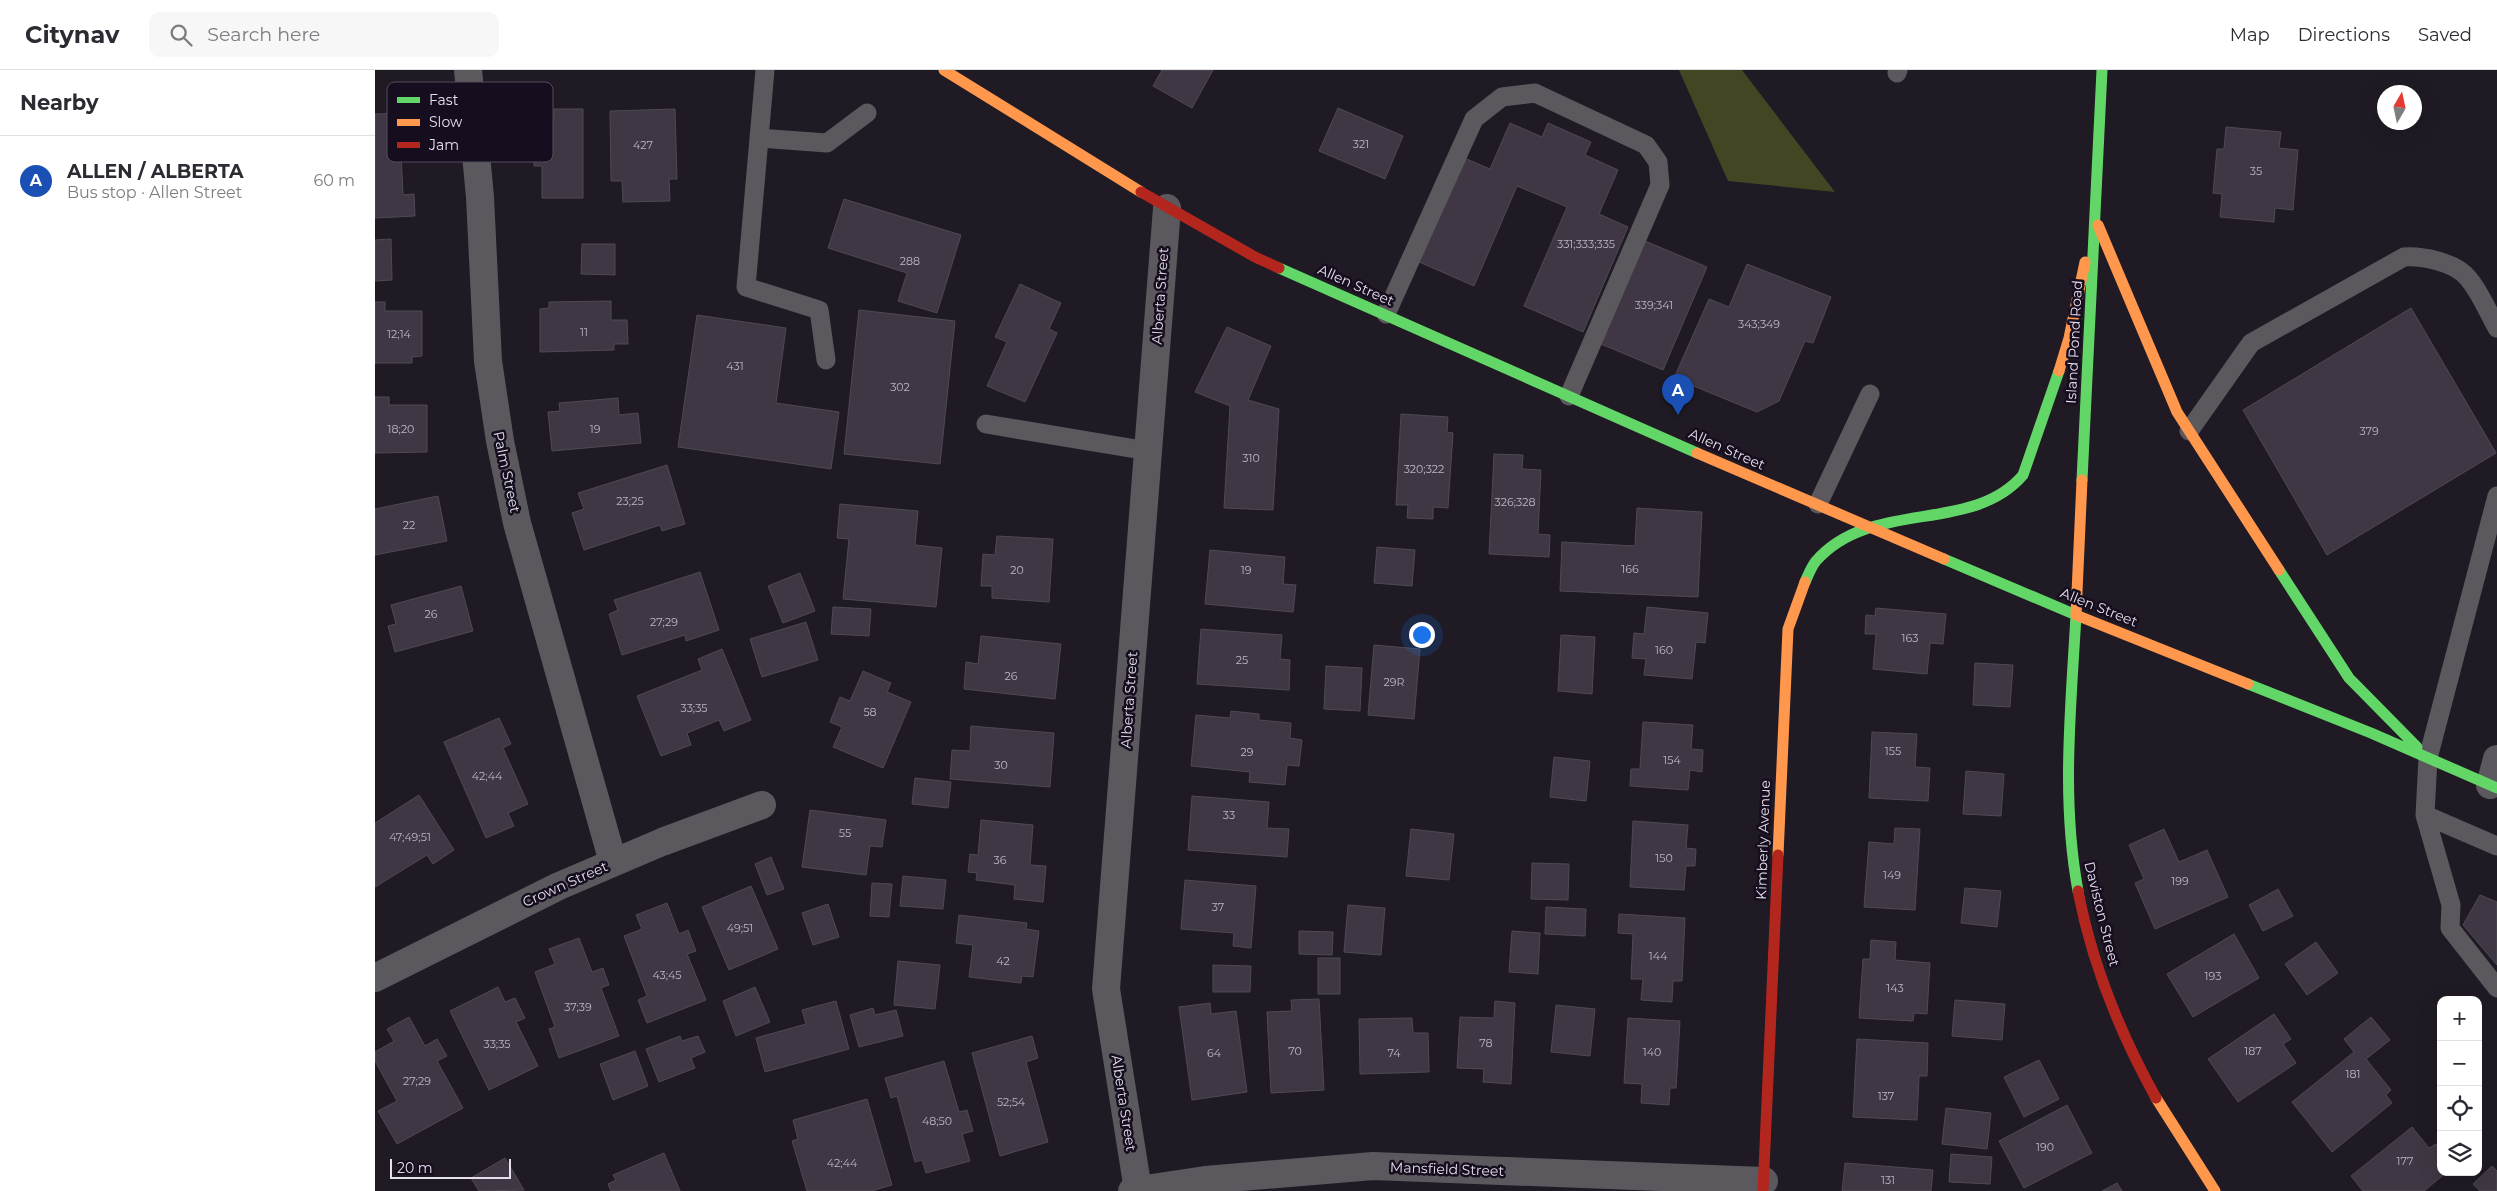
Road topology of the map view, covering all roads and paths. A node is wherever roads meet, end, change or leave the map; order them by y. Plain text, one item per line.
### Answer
1 (765, 70) edge
2 (944, 70) edge
3 (2102, 70) edge
4 (867, 113) dead end
5 (759, 138) junction
6 (477, 162) edge
7 (1167, 208) junction
8 (2095, 216) junction
9 (1386, 314) junction
10 (2497, 328) edge
11 (826, 360) dead end
12 (1870, 394) dead end
13 (1569, 396) junction
14 (986, 424) dead end
15 (2189, 431) junction
16 (1148, 451) junction
17 (2497, 496) edge
18 (1817, 504) junction
19 (1870, 526) junction
20 (2077, 615) junction
21 (2428, 758) junction
22 (2497, 759) edge
23 (2493, 787) edge
24 (762, 805) dead end
25 (2425, 814) junction
26 (2497, 846) edge
27 (613, 862) junction
28 (375, 978) edge
29 (2497, 988) edge
30 (1763, 1186) edge
31 (1135, 1190) edge
32 (2215, 1191) edge

1 - 5 lane
2 - 7 main road, Allen Street
3 - 8 main road, Island Pond Road
4 - 5 lane
5 - 11 lane
6 - 27 street, Palm Street
7 - 9 main road, Allen Street
7 - 16 street, Alberta Street
8 - 15 main road
8 - 19 main road, Kimberly Avenue
8 - 20 main road, Island Pond Road
9 - 13 main road, Allen Street
9 - 13 lane
10 - 15 lane
12 - 18 lane
13 - 18 main road, Allen Street
14 - 16 lane
15 - 21 main road
16 - 31 street, Alberta Street
17 - 21 lane
18 - 19 main road, Allen Street
19 - 20 main road, Allen Street
19 - 30 main road, Kimberly Avenue
20 - 21 main road, Allen Street
20 - 32 main road, Daviston Street
21 - 23 main road, Allen Street
21 - 25 lane
22 - 23 street
24 - 27 street, Crown Street
25 - 26 lane
25 - 29 lane
27 - 28 street, Crown Street
30 - 31 street, Mansfield Street

